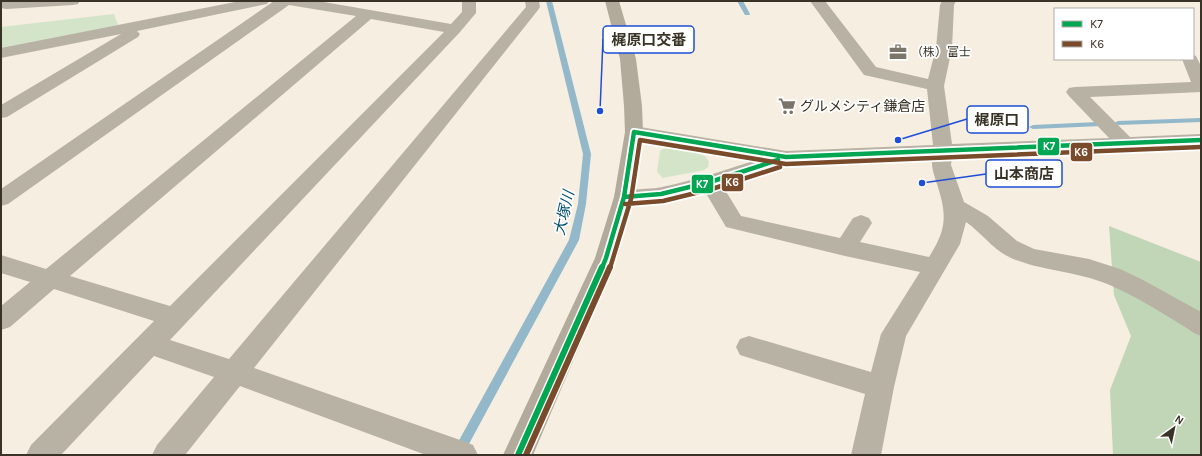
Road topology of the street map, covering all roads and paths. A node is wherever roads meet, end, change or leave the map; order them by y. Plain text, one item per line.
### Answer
1 (73, 1) edge
2 (262, 1) edge
3 (284, 1) edge
4 (292, 1) edge
5 (469, 1) edge
6 (532, 1) edge
7 (612, 1) edge
8 (817, 1) edge
9 (949, 1) edge
10 (6, 5) dead end
11 (368, 14) junction
12 (145, 25) junction
13 (455, 29) junction
14 (1, 54) edge
15 (1190, 60) edge
16 (935, 86) junction
17 (1201, 87) edge
18 (1, 113) edge
19 (634, 132) junction
20 (1201, 140) edge
21 (1125, 143) junction
22 (943, 150) junction
23 (786, 157) junction
24 (710, 182) junction
25 (624, 197) junction
26 (1, 199) edge
27 (955, 206) junction
28 (861, 223) dead end
29 (845, 248) junction
30 (1, 264) edge
31 (935, 267) junction
32 (50, 279) junction
33 (176, 318) junction
34 (1, 320) edge
35 (1201, 326) edge
36 (150, 344) junction
37 (749, 347) dead end
38 (234, 372) junction
39 (880, 387) junction
40 (41, 455) edge
41 (167, 455) edge
42 (462, 455) edge
43 (518, 455) edge
44 (866, 455) edge

1 - 10 street
2 - 12 street
3 - 26 street
4 - 11 street
5 - 13 street
6 - 38 street
7 - 19 main road
8 - 16 street
9 - 16 street
11 - 13 street
11 - 32 street
12 - 14 street
12 - 18 street
13 - 33 street
15 - 17 street
16 - 22 street
17 - 21 street
19 - 23 street
19 - 25 main road
20 - 21 street
21 - 22 street
22 - 23 street
22 - 27 street
23 - 24 street
24 - 25 street
24 - 29 street
25 - 43 main road
27 - 31 street
27 - 35 street
28 - 29 street
29 - 31 street
30 - 32 street
31 - 39 street
32 - 33 street
32 - 34 street
33 - 36 street
36 - 38 street
36 - 40 street
37 - 39 street
38 - 41 street
38 - 42 street
39 - 44 street

